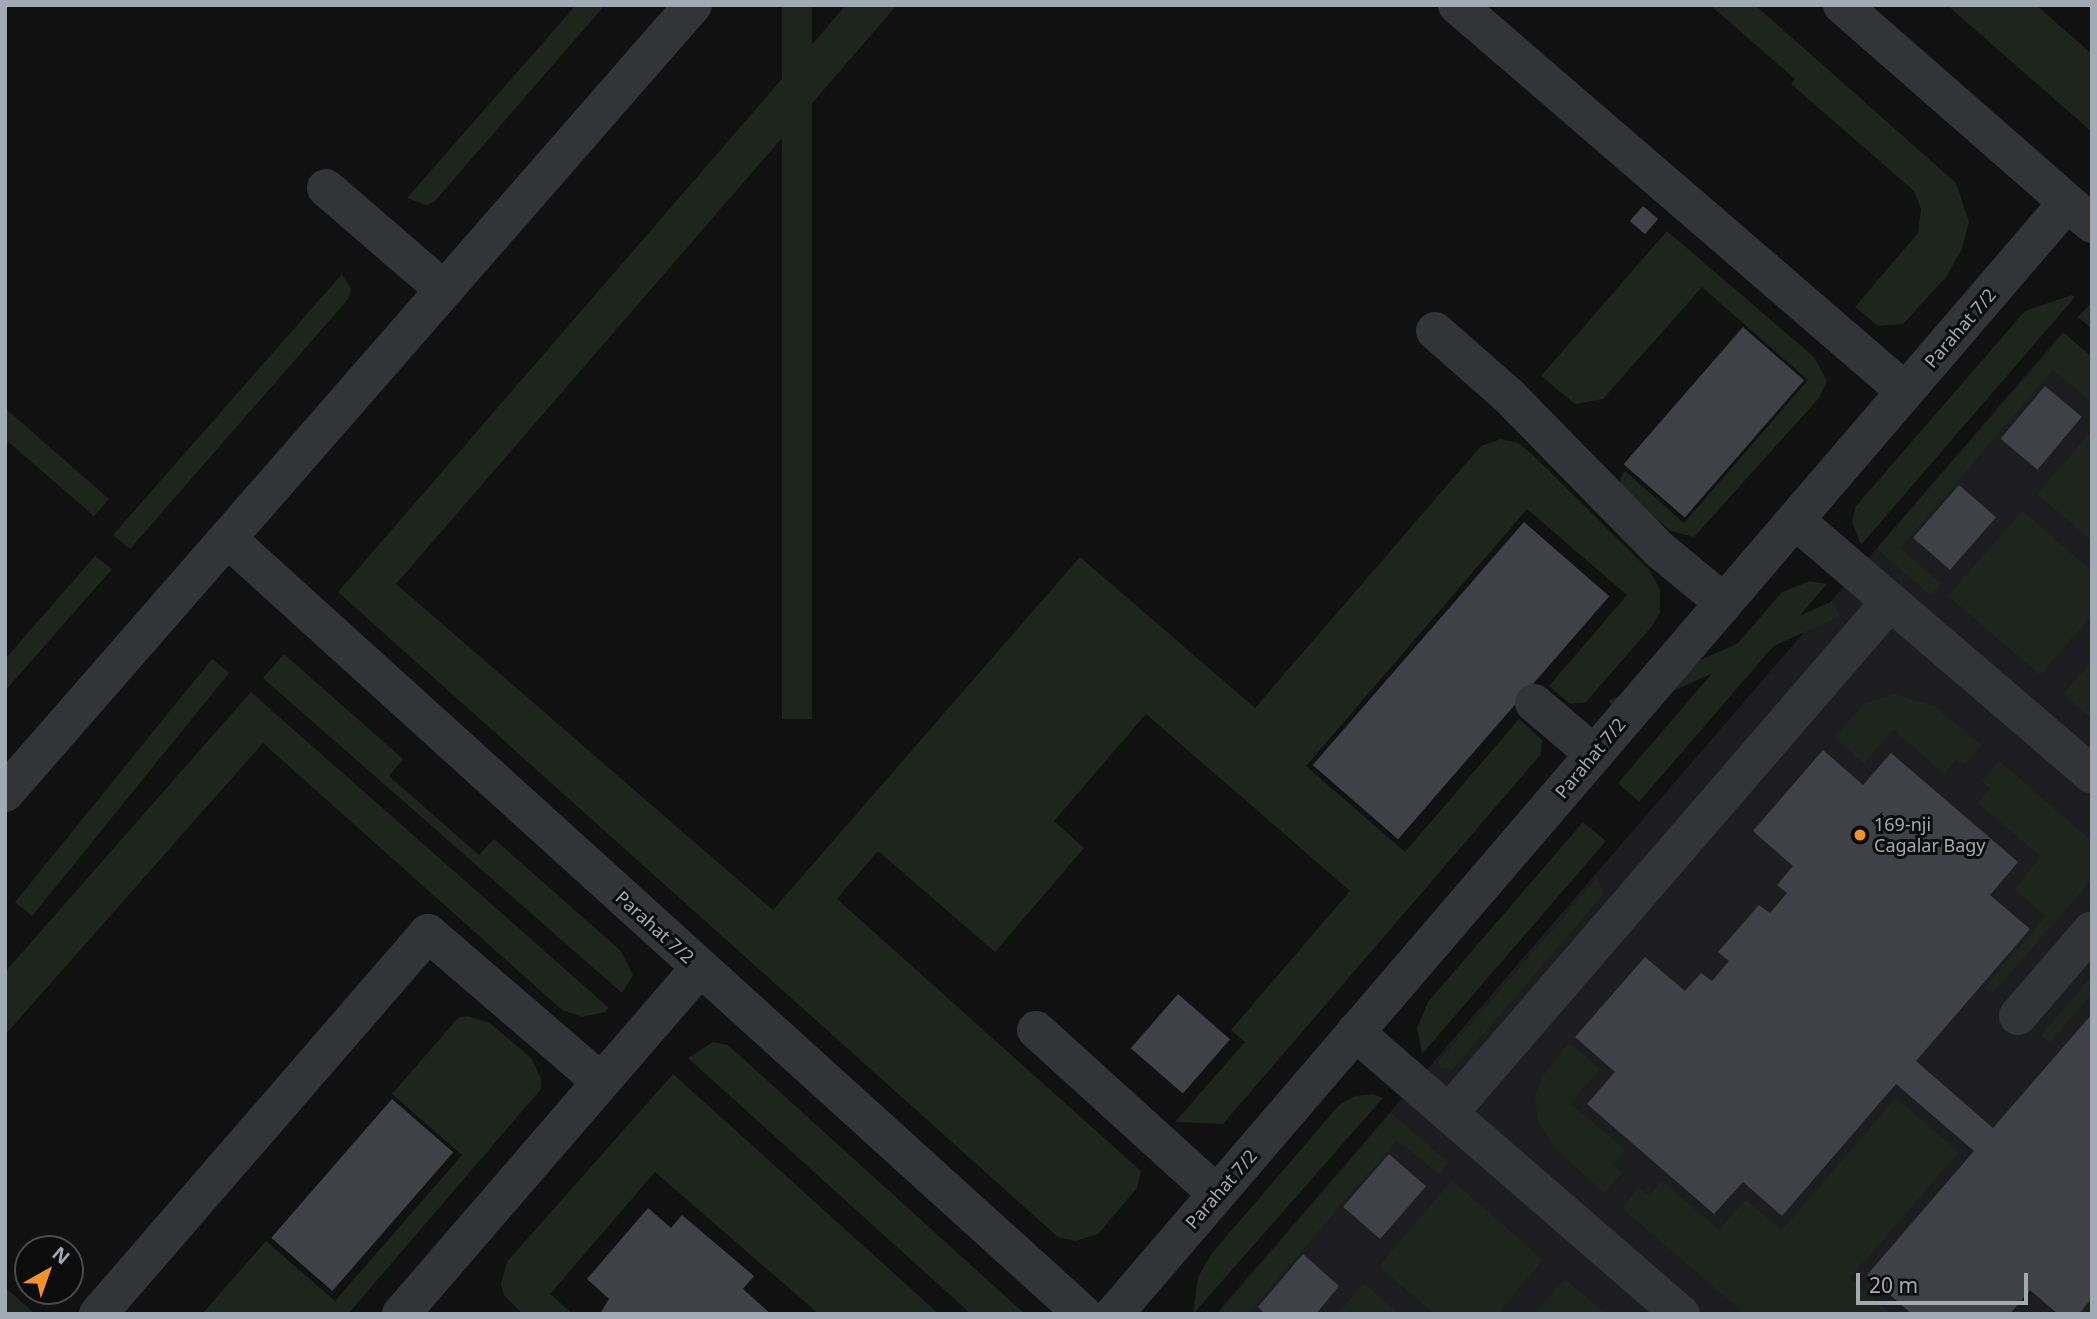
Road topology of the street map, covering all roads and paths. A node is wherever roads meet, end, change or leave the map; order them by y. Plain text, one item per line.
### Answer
1 (693, 5) edge
2 (1457, 5) edge
3 (1842, 5) edge
4 (326, 188) dead end
5 (2080, 214) edge
6 (444, 290) junction
7 (1435, 331) dead end
8 (1905, 391) junction
9 (1796, 520) junction
10 (228, 539) junction
11 (1890, 602) junction
12 (1724, 603) junction
13 (1534, 703) dead end
14 (1594, 754) junction
15 (2092, 775) edge
16 (5, 793) edge
17 (2092, 930) edge
18 (699, 967) junction
19 (2018, 1016) dead end
20 (1036, 1030) dead end
21 (1355, 1032) junction
22 (601, 1082) junction
23 (1449, 1113) junction
24 (1217, 1194) junction
25 (98, 1314) edge
26 (401, 1314) edge
27 (1083, 1314) edge
28 (1114, 1314) edge
29 (1681, 1314) edge

1 - 6 street
2 - 8 street
3 - 5 street, Parahat 7/2
4 - 6 street
5 - 8 street, Parahat 7/2
6 - 10 street
7 - 12 street
8 - 9 street, Parahat 7/2
9 - 11 street
9 - 12 street, Parahat 7/2
10 - 16 street
10 - 18 street, Parahat 7/2
11 - 15 street
11 - 23 street
12 - 14 street, Parahat 7/2
13 - 14 street
14 - 21 street, Parahat 7/2
17 - 19 street
18 - 22 street
18 - 27 street, Parahat 7/2
20 - 24 street
21 - 23 street
21 - 24 street, Parahat 7/2
22 - 25 street
22 - 26 street
23 - 29 street
24 - 28 street, Parahat 7/2

